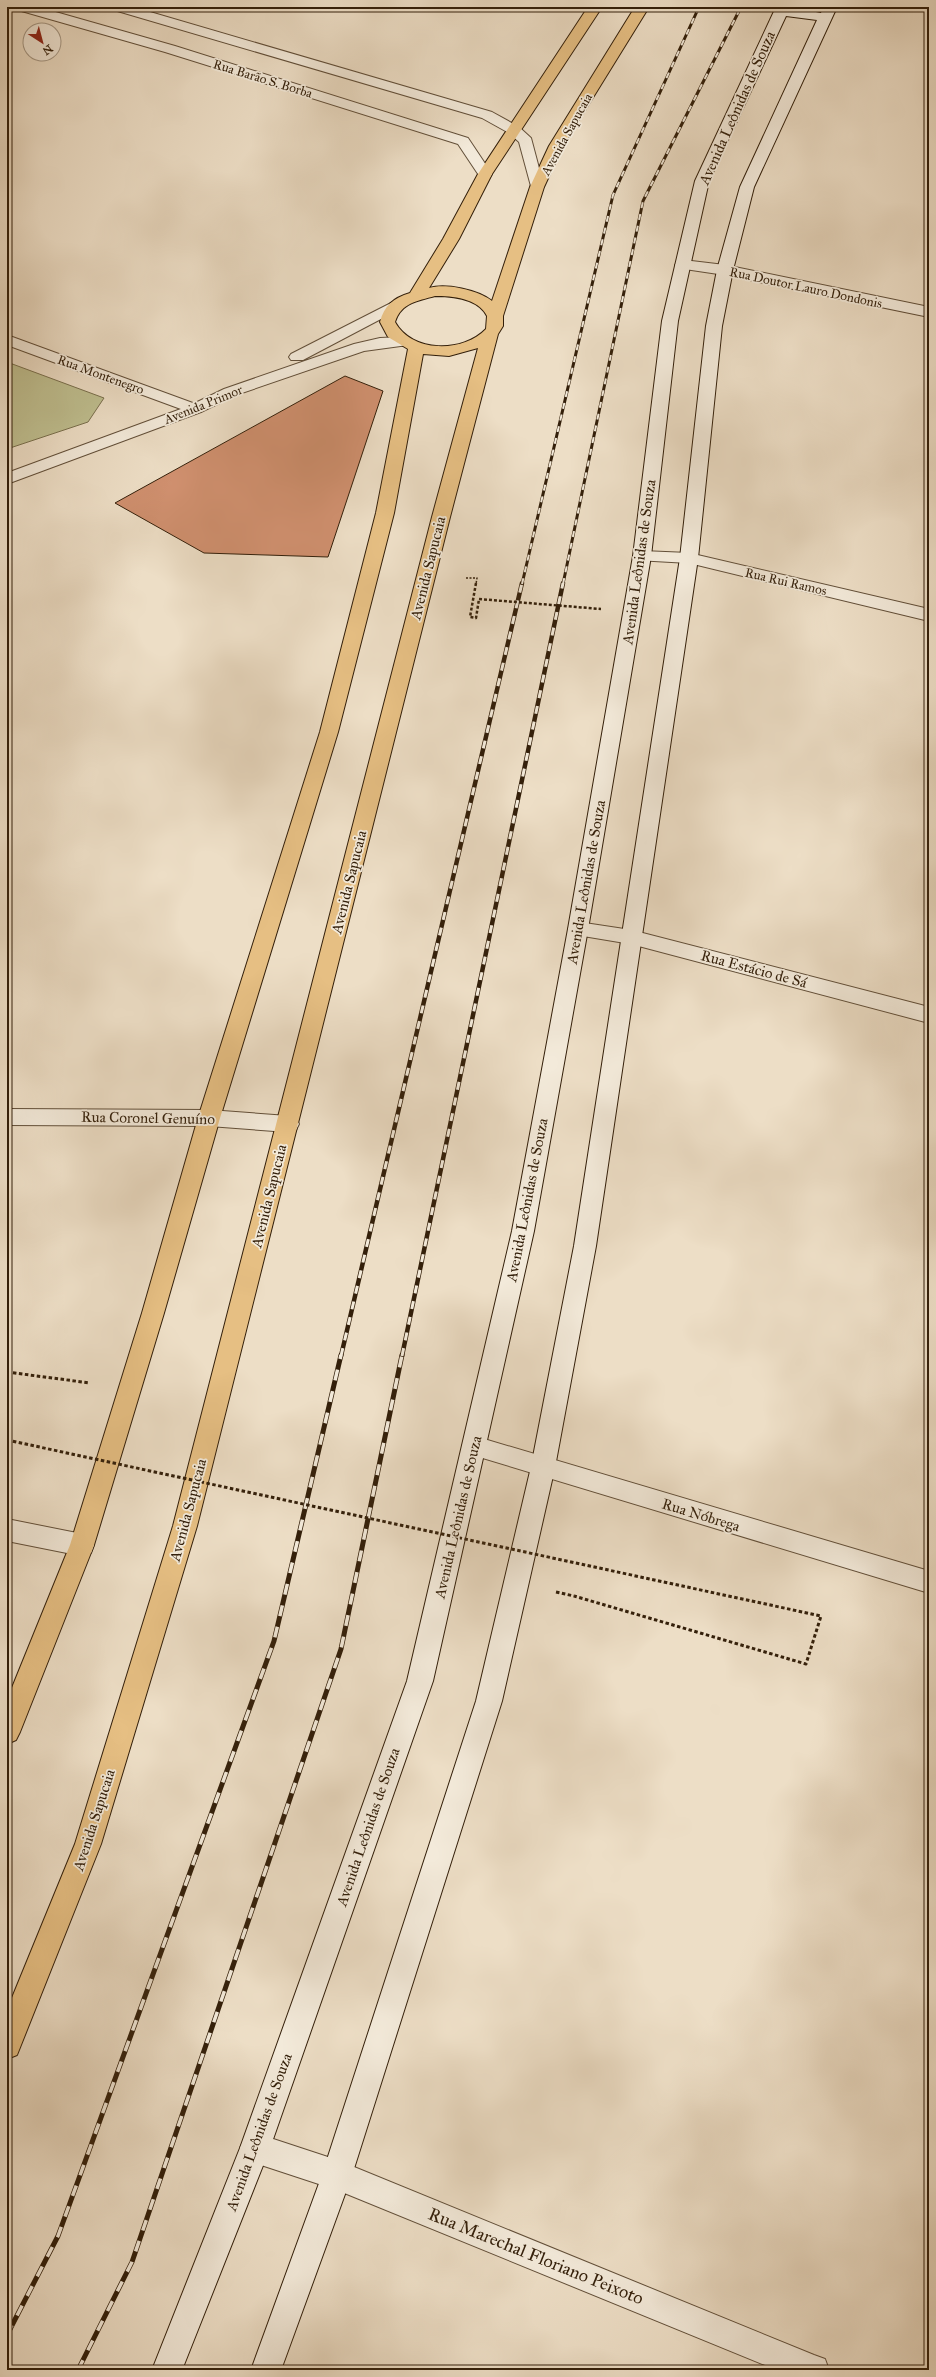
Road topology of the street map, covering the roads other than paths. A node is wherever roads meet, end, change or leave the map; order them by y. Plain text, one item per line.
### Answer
1 (27, 7) edge
2 (119, 7) edge
3 (595, 7) edge
4 (642, 7) edge
5 (782, 9) edge
6 (827, 12) edge
7 (324, 67) junction
8 (294, 88) junction
9 (514, 130) junction
10 (485, 174) junction
11 (537, 187) junction
12 (683, 265) junction
13 (725, 270) junction
14 (418, 294) junction
15 (393, 307) junction
16 (929, 312) edge
17 (495, 316) junction
18 (490, 334) junction
19 (7, 340) edge
20 (409, 345) junction
21 (230, 392) junction
22 (195, 409) junction
23 (7, 479) edge
24 (642, 556) junction
25 (689, 558) junction
26 (929, 615) edge
27 (578, 929) junction
28 (631, 936) junction
29 (929, 1015) edge
30 (7, 1117) edge
31 (209, 1118) junction
32 (288, 1124) junction
33 (474, 1446) junction
34 (543, 1467) junction
35 (7, 1530) edge
36 (82, 1544) junction
37 (929, 1582) edge
38 (7, 1732) edge
39 (7, 2045) edge
40 (254, 2148) junction
41 (337, 2175) junction
42 (167, 2370) edge
43 (266, 2370) edge
44 (814, 2370) edge

1 - 8 main road, Rua Barão S. Borba
2 - 7 main road, Rua Barão S. Borba
3 - 9 main road
4 - 11 main road, Avenida Sapucaia
5 - 6 main road
5 - 12 main road, Avenida Leônidas de Souza
6 - 13 main road
7 - 8 main road
7 - 9 main road, Rua Barão S. Borba
8 - 10 main road, Rua Barão S. Borba
9 - 10 main road
9 - 11 main road, Rua Barão S. Borba
10 - 14 main road
11 - 17 main road, Avenida Sapucaia
12 - 13 main road, Rua Doutor Lauro Dondonis
12 - 24 main road, Avenida Leônidas de Souza
13 - 16 main road, Rua Doutor Lauro Dondonis
13 - 25 main road
14 - 15 main road
14 - 17 main road
15 - 20 main road
15 - 21 main road
17 - 18 main road
18 - 20 main road
18 - 32 main road, Avenida Sapucaia
19 - 22 main road, Rua Montenegro
20 - 21 main road, Avenida Primor
20 - 31 main road
21 - 22 main road, Avenida Primor
22 - 23 main road, Avenida Primor
24 - 25 main road, Rua Rui Ramos
24 - 27 main road, Avenida Leônidas de Souza
25 - 26 main road, Rua Rui Ramos
25 - 28 main road
27 - 28 main road, Rua Estácio de Sá
27 - 33 main road, Avenida Leônidas de Souza
28 - 29 main road, Rua Estácio de Sá
28 - 34 main road
30 - 31 main road, Rua Coronel Genuíno
31 - 32 main road, Rua Coronel Genuíno
31 - 36 main road
32 - 39 main road, Avenida Sapucaia
33 - 34 main road, Rua Nóbrega
33 - 40 main road, Avenida Leônidas de Souza
34 - 37 main road, Rua Nóbrega
34 - 41 main road
35 - 36 main road
36 - 38 main road
40 - 41 main road, Rua Marechal Floriano Peixoto
40 - 42 main road, Avenida Leônidas de Souza
41 - 43 main road
41 - 44 main road, Rua Marechal Floriano Peixoto

